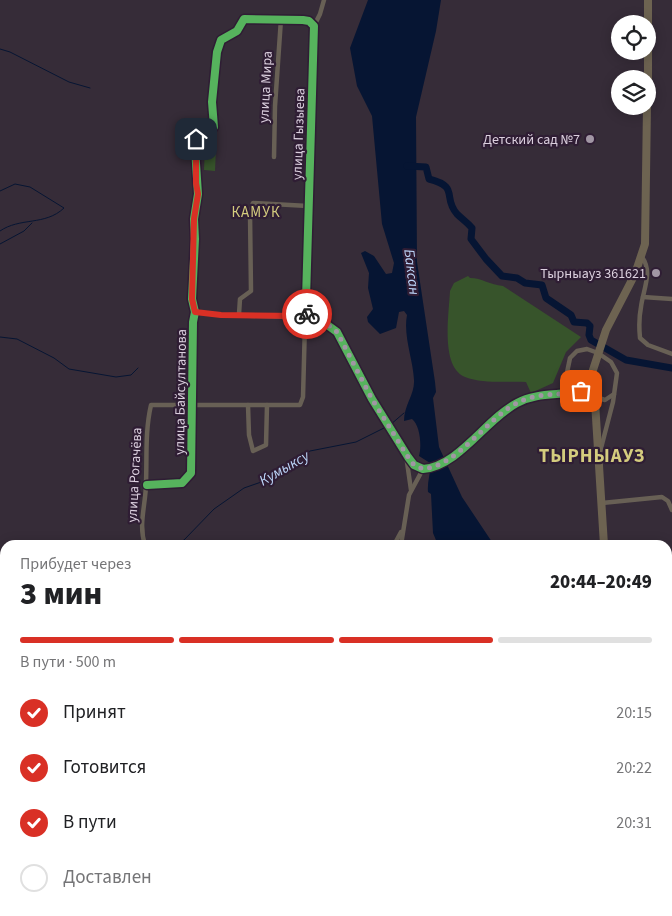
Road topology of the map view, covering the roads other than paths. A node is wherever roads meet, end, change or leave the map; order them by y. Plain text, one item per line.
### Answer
1 (324, 0) edge
2 (648, 0) edge
3 (281, 19) junction
4 (314, 26) junction
5 (648, 70) edge
6 (647, 115) edge
7 (274, 157) dead end
8 (308, 206) junction
9 (642, 257) junction
10 (643, 298) junction
11 (672, 299) edge
12 (195, 312) junction
13 (313, 313) junction
14 (239, 314) junction
15 (672, 354) edge
16 (593, 376) junction
17 (563, 392) junction
18 (575, 392) junction
19 (614, 394) junction
20 (594, 395) junction
21 (193, 405) junction
22 (248, 405) junction
23 (267, 405) junction
24 (595, 411) junction
25 (405, 453) junction
26 (599, 454) junction
27 (425, 469) junction
28 (147, 485) junction
29 (411, 491) junction
30 (602, 502) junction
31 (672, 510) edge
32 (403, 529) junction
33 (144, 540) edge
34 (397, 540) edge
35 (402, 540) edge
36 (604, 540) edge

1 - 4 street, улица Гызыева
2 - 5 main road
3 - 4 street
3 - 7 street, улица Мира
3 - 12 street, улица Байсултанова
4 - 8 street, улица Гызыева
6 - 9 main road
8 - 13 street, улица Гызыева
8 - 14 street
9 - 10 street
9 - 16 main road
10 - 11 street
10 - 15 street
12 - 14 street
12 - 21 street, улица Байсултанова
13 - 14 street
13 - 23 street
13 - 25 street
16 - 18 street
16 - 20 main road
17 - 18 street
17 - 19 street
17 - 27 street
18 - 24 street
19 - 20 street
19 - 26 street
20 - 24 main road
21 - 22 street
21 - 28 street, улица Байсултанова
21 - 28 street, улица Рогачёва
22 - 23 street
22 - 23 street
24 - 26 main road
25 - 27 street
25 - 29 street
26 - 30 main road
27 - 29 street
28 - 33 street, улица Рогачёва
29 - 32 street
30 - 31 street
30 - 36 main road
32 - 34 street
32 - 35 street

